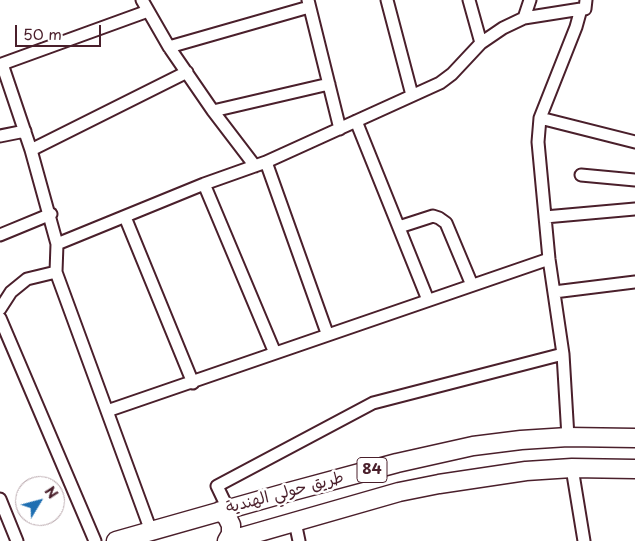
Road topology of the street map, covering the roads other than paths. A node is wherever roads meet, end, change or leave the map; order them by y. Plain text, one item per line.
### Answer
1 (142, 0) edge
2 (387, 0) edge
3 (469, 0) edge
4 (530, 0) edge
5 (308, 3) edge
6 (584, 4) edge
7 (148, 11) junction
8 (524, 18) junction
9 (481, 43) junction
10 (169, 47) junction
11 (1, 63) edge
12 (187, 72) junction
13 (329, 84) junction
14 (412, 96) junction
15 (213, 111) junction
16 (540, 118) junction
17 (356, 121) junction
18 (340, 129) junction
19 (25, 131) junction
20 (0, 136) edge
21 (635, 142) edge
22 (31, 150) junction
23 (266, 162) junction
24 (255, 166) junction
25 (580, 175) dead end
26 (635, 180) edge
27 (204, 184) junction
28 (635, 210) edge
29 (50, 214) junction
30 (126, 217) junction
31 (545, 217) junction
32 (399, 227) junction
33 (0, 236) edge
34 (58, 244) junction
35 (548, 259) junction
36 (56, 272) junction
37 (635, 282) edge
38 (472, 285) junction
39 (554, 292) junction
40 (428, 300) junction
41 (0, 309) edge
42 (0, 318) edge
43 (327, 333) junction
44 (275, 353) junction
45 (563, 354) junction
46 (193, 383) junction
47 (107, 411) junction
48 (635, 428) edge
49 (568, 437) junction
50 (596, 437) junction
51 (635, 438) edge
52 (572, 468) junction
53 (635, 469) edge
54 (0, 499) edge
55 (260, 500) junction
56 (224, 510) junction
57 (295, 522) junction
58 (266, 530) junction
59 (151, 531) junction
60 (17, 541) edge
61 (95, 541) edge
62 (116, 541) edge
63 (228, 541) edge
64 (299, 541) edge
65 (584, 541) edge

1 - 7 street
2 - 14 street
3 - 9 street
4 - 8 street
5 - 10 street
5 - 13 street
6 - 8 street
6 - 16 street
7 - 10 street
7 - 11 street
8 - 9 street
9 - 14 street
10 - 12 street
11 - 19 street
12 - 15 street
12 - 22 street
13 - 15 street
13 - 18 street
14 - 17 street
15 - 24 street
16 - 21 street
16 - 31 street
17 - 18 street
17 - 32 street
18 - 23 street
19 - 20 street
19 - 22 street
22 - 29 street
23 - 24 street
23 - 43 street
24 - 27 street
25 - 26 street
27 - 30 street
27 - 44 street
28 - 31 street
29 - 33 street
29 - 34 street
30 - 34 street
30 - 46 street
31 - 35 street
32 - 38 street
32 - 40 street
34 - 36 street
35 - 38 street
35 - 39 street
36 - 41 street
36 - 47 street
37 - 39 street
38 - 40 street
39 - 45 street
40 - 43 street
42 - 61 street
43 - 44 street
44 - 46 street
45 - 49 street
45 - 56 street
46 - 47 street
47 - 59 street
48 - 50 highway
49 - 50 highway, طريق حولي الهندية / 84
49 - 55 highway, طريق حولي الهندية / 84
50 - 51 highway, طريق حولي الهندية / 84
52 - 53 highway, طريق حولي الهندية / 84
52 - 57 highway, طريق حولي الهندية / 84
52 - 65 street
54 - 60 street
55 - 56 highway, طريق حولي الهندية / 84
55 - 58 highway
56 - 59 highway, طريق حولي الهندية / 84
56 - 63 highway
57 - 58 highway, طريق حولي الهندية / 84
57 - 64 street
58 - 63 highway, طريق حولي الهندية / 84
59 - 62 highway, طريق حولي الهندية / 84

